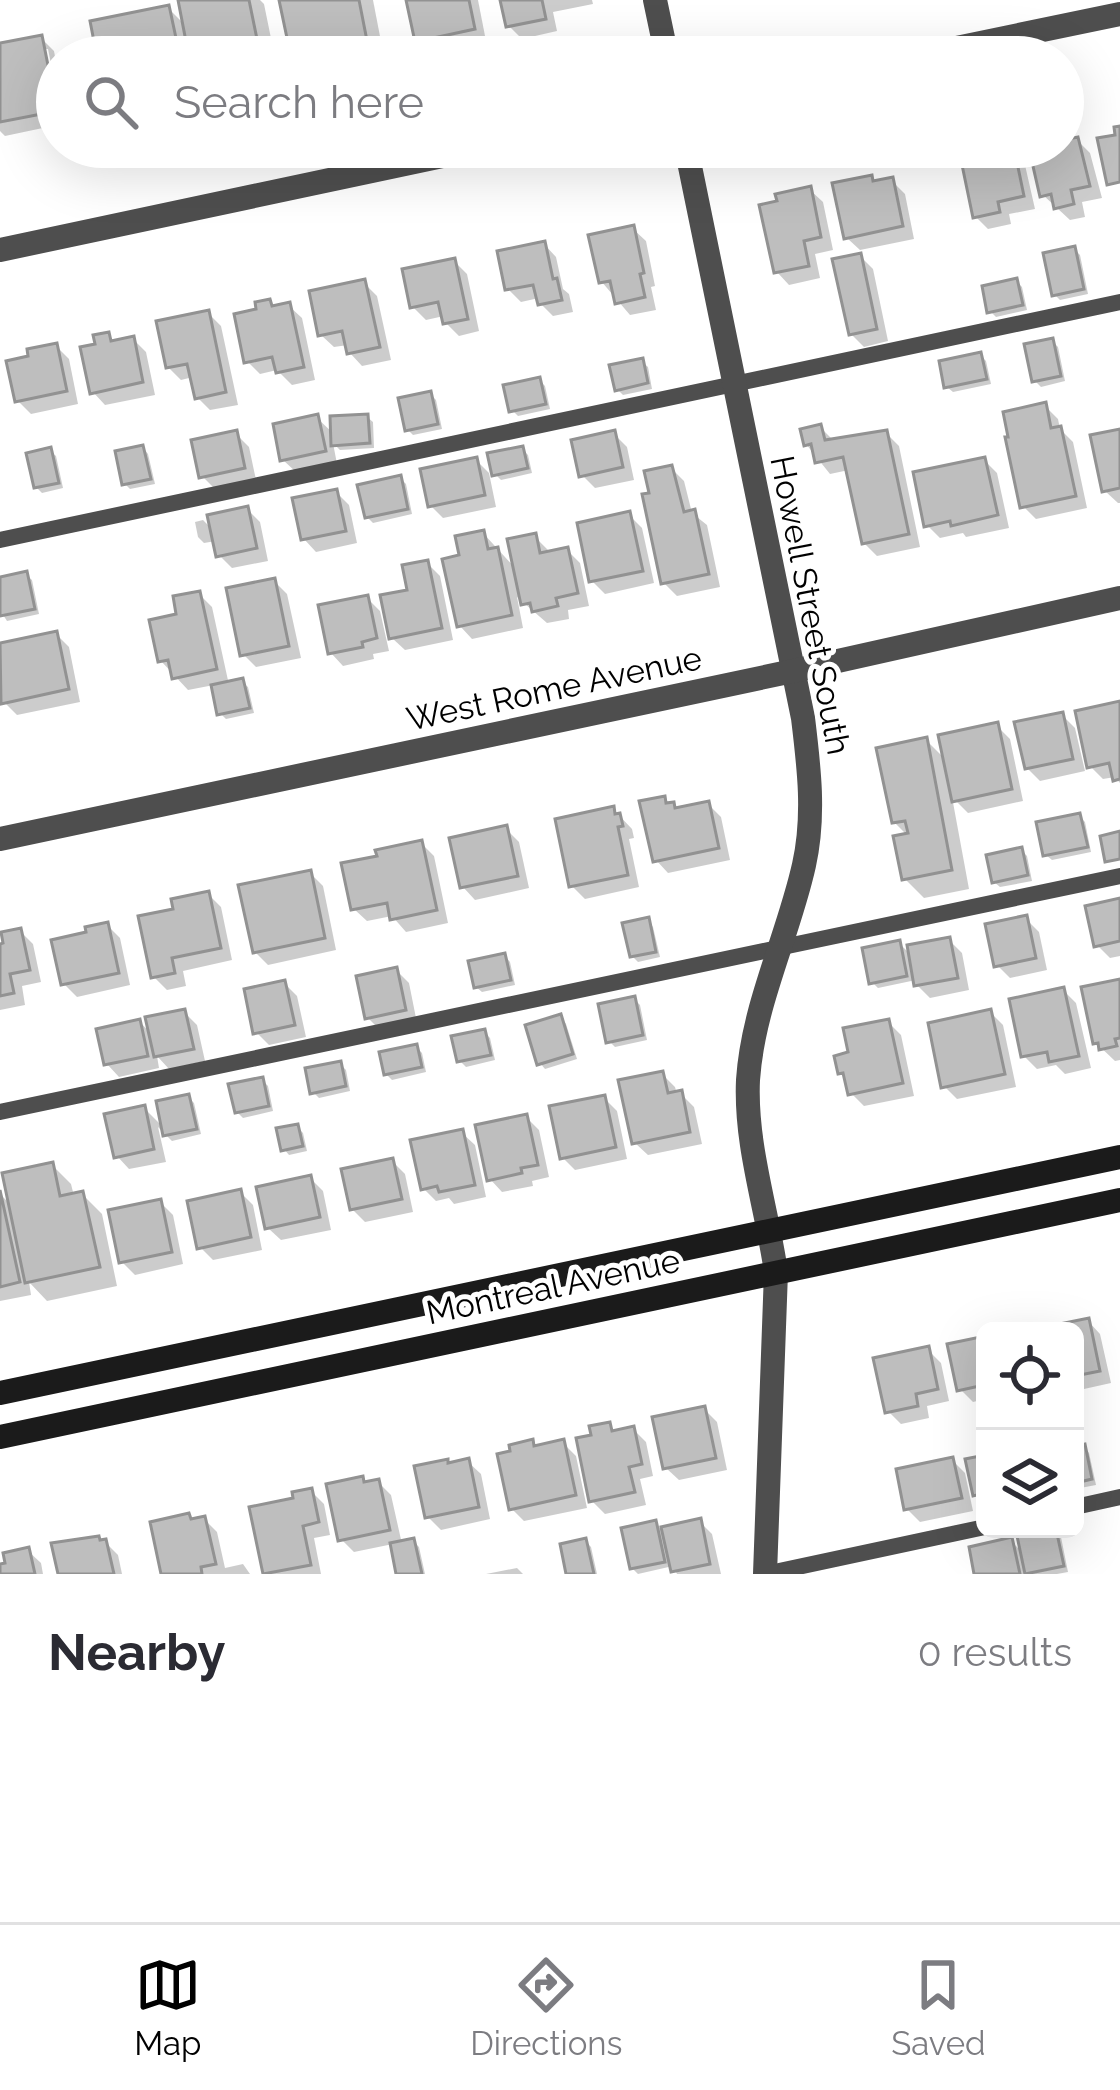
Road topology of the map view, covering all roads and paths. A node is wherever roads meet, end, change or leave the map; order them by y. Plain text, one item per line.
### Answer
1 (655, 0) edge
2 (1120, 14) edge
3 (663, 36) edge
4 (1014, 36) edge
5 (385, 168) edge
6 (690, 168) edge
7 (0, 250) edge
8 (1120, 302) edge
9 (734, 382) junction
10 (0, 541) edge
11 (1120, 598) edge
12 (793, 671) junction
13 (0, 839) edge
14 (1120, 876) edge
15 (781, 947) junction
16 (0, 1112) edge
17 (1120, 1156) edge
18 (1120, 1200) edge
19 (770, 1231) junction
20 (776, 1272) junction
21 (0, 1393) edge
22 (0, 1437) edge
23 (1120, 1497) edge
24 (1084, 1505) edge
25 (976, 1528) edge
26 (765, 1574) edge

1 - 3 street
2 - 4 street
5 - 7 street
6 - 9 street, Howell Street South
8 - 9 lane
9 - 10 lane
9 - 12 street, Howell Street South
11 - 12 street, West Rome Avenue
12 - 13 street, West Rome Avenue
12 - 15 street, Howell Street South
14 - 15 lane
15 - 16 lane
15 - 19 street, Howell Street South
17 - 19 street, Montreal Avenue
18 - 20 street, Montreal Avenue
19 - 20 street, Howell Street South
19 - 21 street, Montreal Avenue
20 - 22 street, Montreal Avenue
20 - 26 street, Howell Street South
23 - 24 lane
25 - 26 lane

